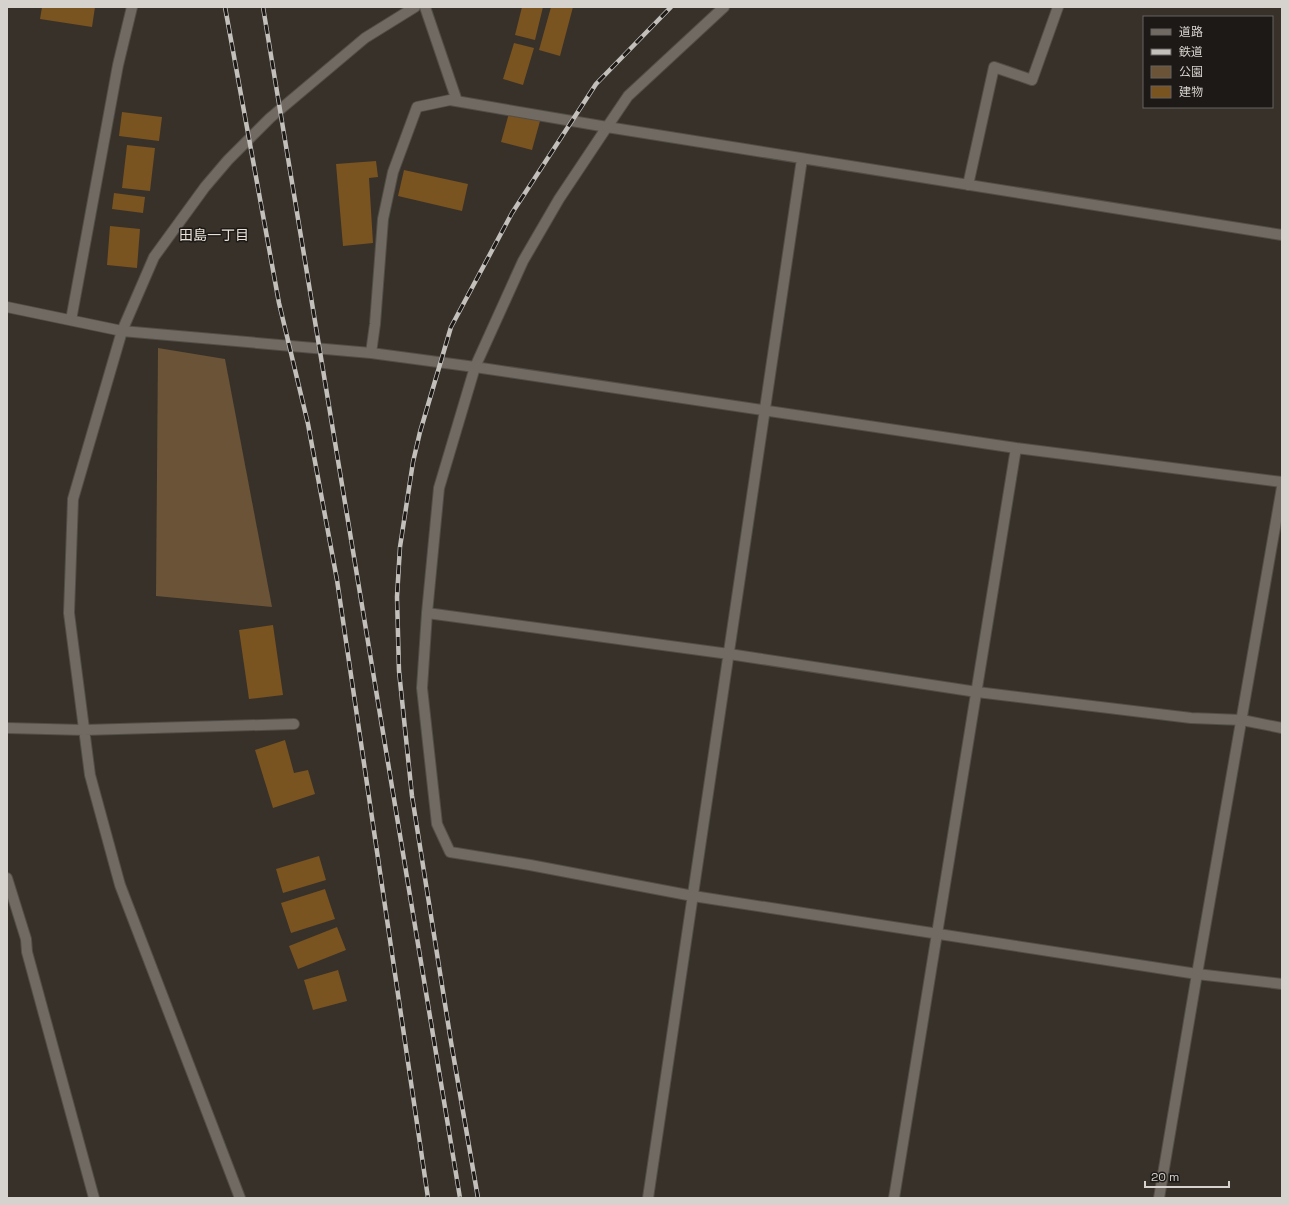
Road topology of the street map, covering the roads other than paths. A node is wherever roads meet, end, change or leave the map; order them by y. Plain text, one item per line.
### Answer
1 (132, 7) edge
2 (415, 7) edge
3 (425, 7) edge
4 (724, 7) edge
5 (1058, 7) edge
6 (457, 101) junction
7 (607, 127) junction
8 (802, 159) junction
9 (968, 185) junction
10 (1282, 235) edge
11 (7, 307) edge
12 (71, 320) junction
13 (122, 331) junction
14 (371, 353) junction
15 (475, 367) junction
16 (765, 410) junction
17 (1016, 448) junction
18 (1282, 482) edge
19 (1282, 487) edge
20 (427, 613) junction
21 (729, 654) junction
22 (977, 692) junction
23 (1242, 720) junction
24 (294, 724) dead end
25 (7, 728) edge
26 (1282, 728) edge
27 (84, 730) junction
28 (7, 878) edge
29 (693, 896) junction
30 (937, 934) junction
31 (1197, 974) junction
32 (1282, 984) edge
33 (90, 1197) edge
34 (240, 1198) edge
35 (648, 1198) edge
36 (894, 1198) edge
37 (1159, 1198) edge

1 - 12 street
2 - 13 street
3 - 6 street
4 - 7 street
5 - 9 street
6 - 7 street
6 - 14 street
7 - 8 street
7 - 15 street
8 - 9 street
8 - 16 street
9 - 10 street
11 - 12 street
12 - 13 street
13 - 14 street
13 - 27 street
14 - 15 street
15 - 16 street
15 - 20 street
16 - 17 street
16 - 21 street
17 - 18 street
17 - 22 street
19 - 23 street
20 - 21 street
20 - 29 street
21 - 22 street
21 - 29 street
22 - 23 street
22 - 30 street
23 - 26 street
23 - 31 street
24 - 27 street
25 - 27 street
27 - 34 street
28 - 33 street
29 - 30 street
29 - 35 street
30 - 31 street
30 - 36 street
31 - 32 street
31 - 37 street

